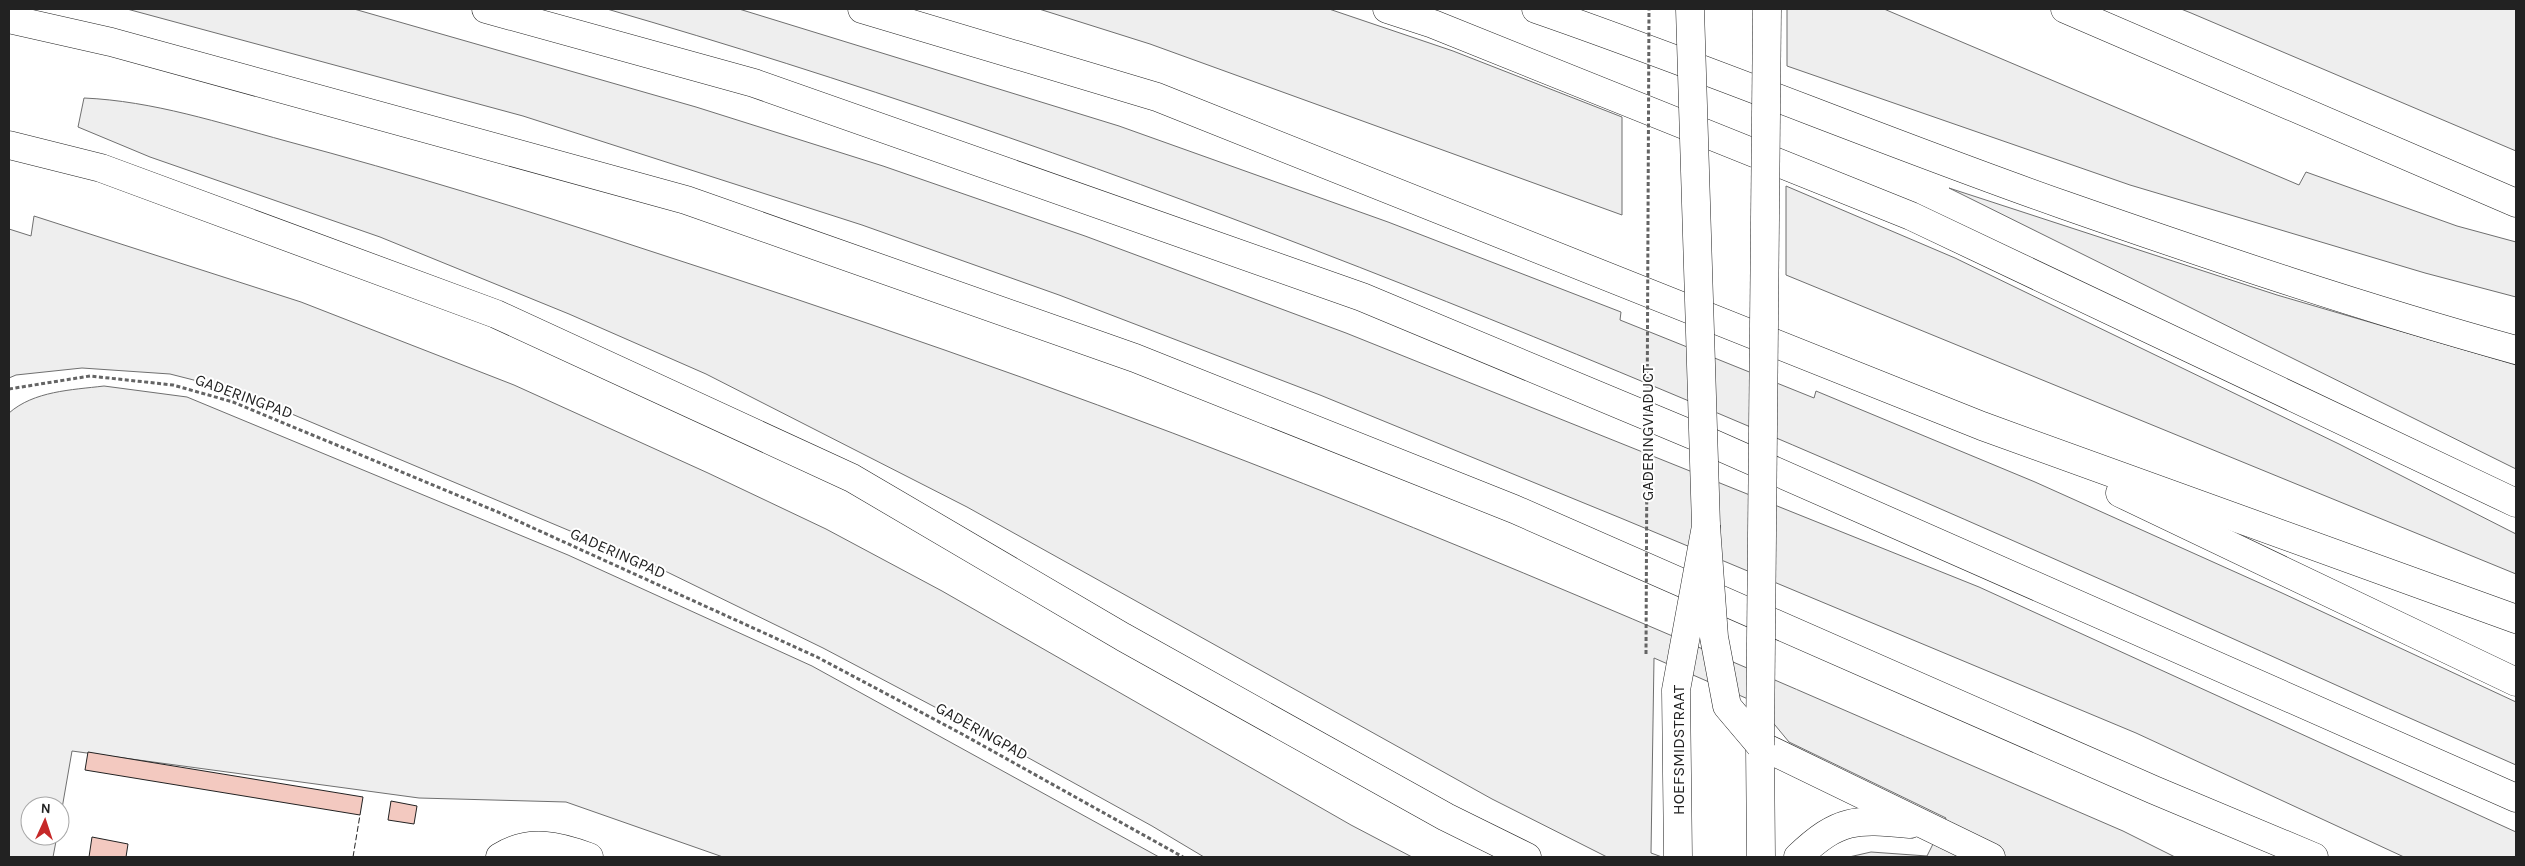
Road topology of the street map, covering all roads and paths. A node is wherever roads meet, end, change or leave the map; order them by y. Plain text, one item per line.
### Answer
1 (486, 9) edge
2 (862, 9) edge
3 (1387, 9) edge
4 (1536, 9) edge
5 (1649, 9) edge
6 (1690, 9) edge
7 (1767, 9) edge
8 (2065, 9) edge
9 (9, 19) edge
10 (9, 145) edge
11 (2516, 204) edge
12 (2516, 350) edge
13 (9, 389) edge
14 (1982, 426) junction
15 (2516, 502) edge
16 (1706, 526) junction
17 (2516, 619) edge
18 (1646, 658) dead end
19 (2516, 682) edge
20 (1760, 745) junction
21 (2154, 790) junction
22 (2516, 798) edge
23 (1929, 826) junction
24 (500, 857) edge
25 (589, 857) edge
26 (1183, 857) edge
27 (1527, 857) edge
28 (1678, 857) edge
29 (1761, 857) edge
30 (1798, 857) edge
31 (1991, 857) edge
32 (2269, 857) edge
33 (2314, 857) edge

1 - 22 main road
2 - 14 main road
3 - 15 main road
4 - 12 main road
5 - 18 path, GADERINGVIADUCT, bridge
6 - 16 main road, bridge
7 - 20 main road, bridge
8 - 11 main road
9 - 21 main road
10 - 27 main road
13 - 26 path, GADERINGPAD
14 - 17 main road
14 - 19 main road
16 - 20 main road, bridge
16 - 28 main road, HOEFSMIDSTRAAT, bridge
20 - 23 main road
20 - 29 main road
21 - 32 main road
21 - 33 main road
23 - 30 main road
23 - 31 main road
24 - 25 main road

